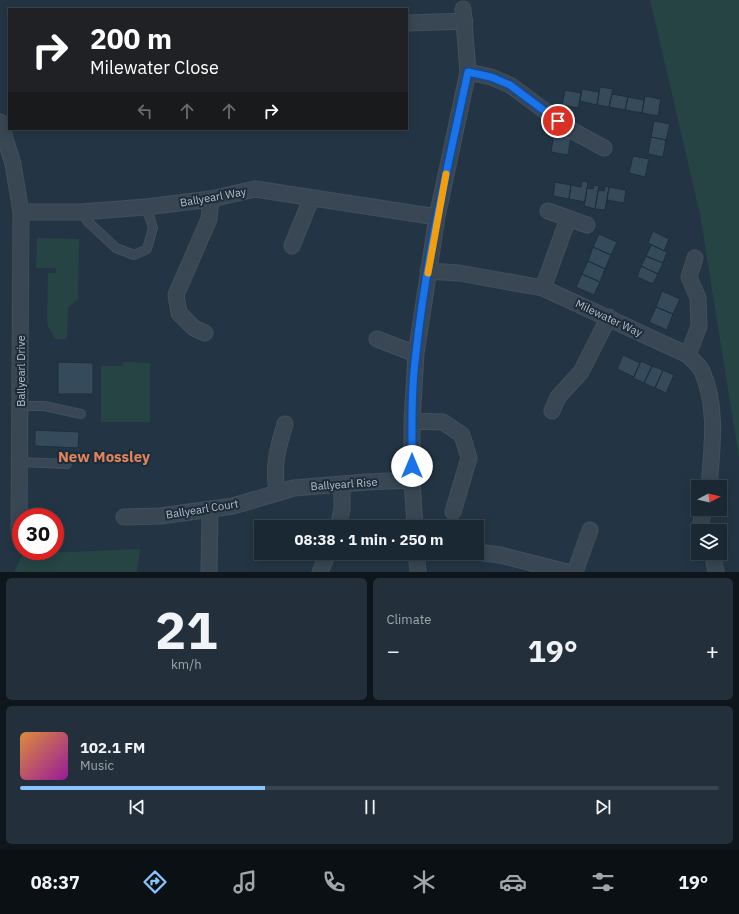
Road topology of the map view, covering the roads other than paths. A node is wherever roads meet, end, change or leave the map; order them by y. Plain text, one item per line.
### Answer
1 (408, 23) edge
2 (468, 72) junction
3 (0, 122) edge
4 (604, 148) dead end
5 (211, 198) junction
6 (311, 198) junction
7 (146, 207) junction
8 (548, 211) dead end
9 (28, 212) junction
10 (81, 212) junction
11 (437, 217) junction
12 (568, 219) junction
13 (587, 225) dead end
14 (292, 246) dead end
15 (695, 258) dead end
16 (428, 271) junction
17 (543, 288) junction
18 (609, 317) junction
19 (205, 333) dead end
20 (377, 339) dead end
21 (416, 354) junction
22 (688, 355) junction
23 (21, 406) junction
24 (552, 411) dead end
25 (81, 414) dead end
26 (412, 421) junction
27 (285, 424) dead end
28 (20, 462) junction
29 (67, 464) dead end
30 (412, 480) junction
31 (710, 480) edge
32 (342, 484) junction
33 (277, 493) junction
34 (19, 508) edge
35 (210, 509) junction
36 (453, 512) dead end
37 (124, 517) dead end
38 (340, 520) edge
39 (415, 520) edge
40 (590, 530) dead end
41 (484, 553) edge
42 (325, 560) edge
43 (417, 560) edge
44 (209, 572) edge
45 (320, 572) edge
46 (418, 572) edge
47 (567, 572) edge
48 (575, 572) edge

1 - 2 street
2 - 4 street
2 - 11 street
3 - 9 street, Ballyearl Drive
5 - 6 street, Ballyearl Way
5 - 7 street, Ballyearl Way
5 - 19 street
6 - 11 street, Ballyearl Way
6 - 14 street
7 - 10 street, Ballyearl Way
7 - 10 lane
8 - 12 street
9 - 10 street, Ballyearl Way
9 - 23 street, Ballyearl Drive
11 - 16 street
12 - 13 street
12 - 17 street
15 - 22 street
16 - 17 street, Milewater Way
16 - 21 street
17 - 18 street, Milewater Way
18 - 22 street, Milewater Way
18 - 24 street
20 - 21 street
21 - 26 street
22 - 31 street
23 - 25 lane
23 - 28 street, Ballyearl Drive
26 - 30 street
26 - 36 street
27 - 33 street
28 - 29 lane
28 - 34 street, Ballyearl Drive
30 - 32 street, Ballyearl Rise
30 - 39 street
32 - 33 street, Ballyearl Rise
32 - 38 street
33 - 35 street, Ballyearl Court
35 - 37 street, Ballyearl Court
35 - 44 street
40 - 48 street
41 - 47 street
42 - 45 street
43 - 46 street

